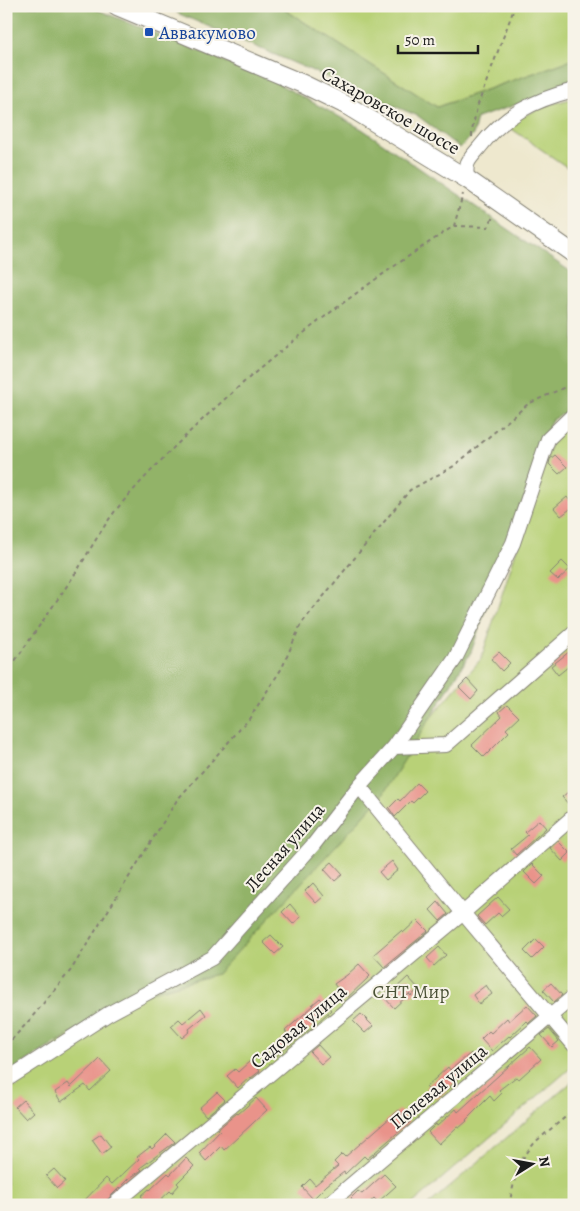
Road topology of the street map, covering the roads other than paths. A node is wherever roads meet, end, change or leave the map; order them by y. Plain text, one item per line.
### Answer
1 (117, 6) edge
2 (574, 90) edge
3 (468, 179) junction
4 (574, 254) edge
5 (574, 414) edge
6 (574, 633) edge
7 (394, 747) junction
8 (360, 786) junction
9 (574, 816) edge
10 (463, 913) junction
11 (574, 996) edge
12 (550, 1016) junction
13 (574, 1045) edge
14 (6, 1080) edge
15 (114, 1205) edge
16 (327, 1205) edge

1 - 3 main road, Сахаровское шоссе
2 - 3 street
3 - 4 main road, Сахаровское шоссе
5 - 7 street, Лесная улица
6 - 7 street
7 - 8 street, Лесная улица
8 - 10 street
8 - 14 street, Лесная улица
9 - 10 street, Садовая улица
10 - 12 street
10 - 15 street, Садовая улица
11 - 12 street, Полевая улица
12 - 13 street
12 - 16 street, Полевая улица

